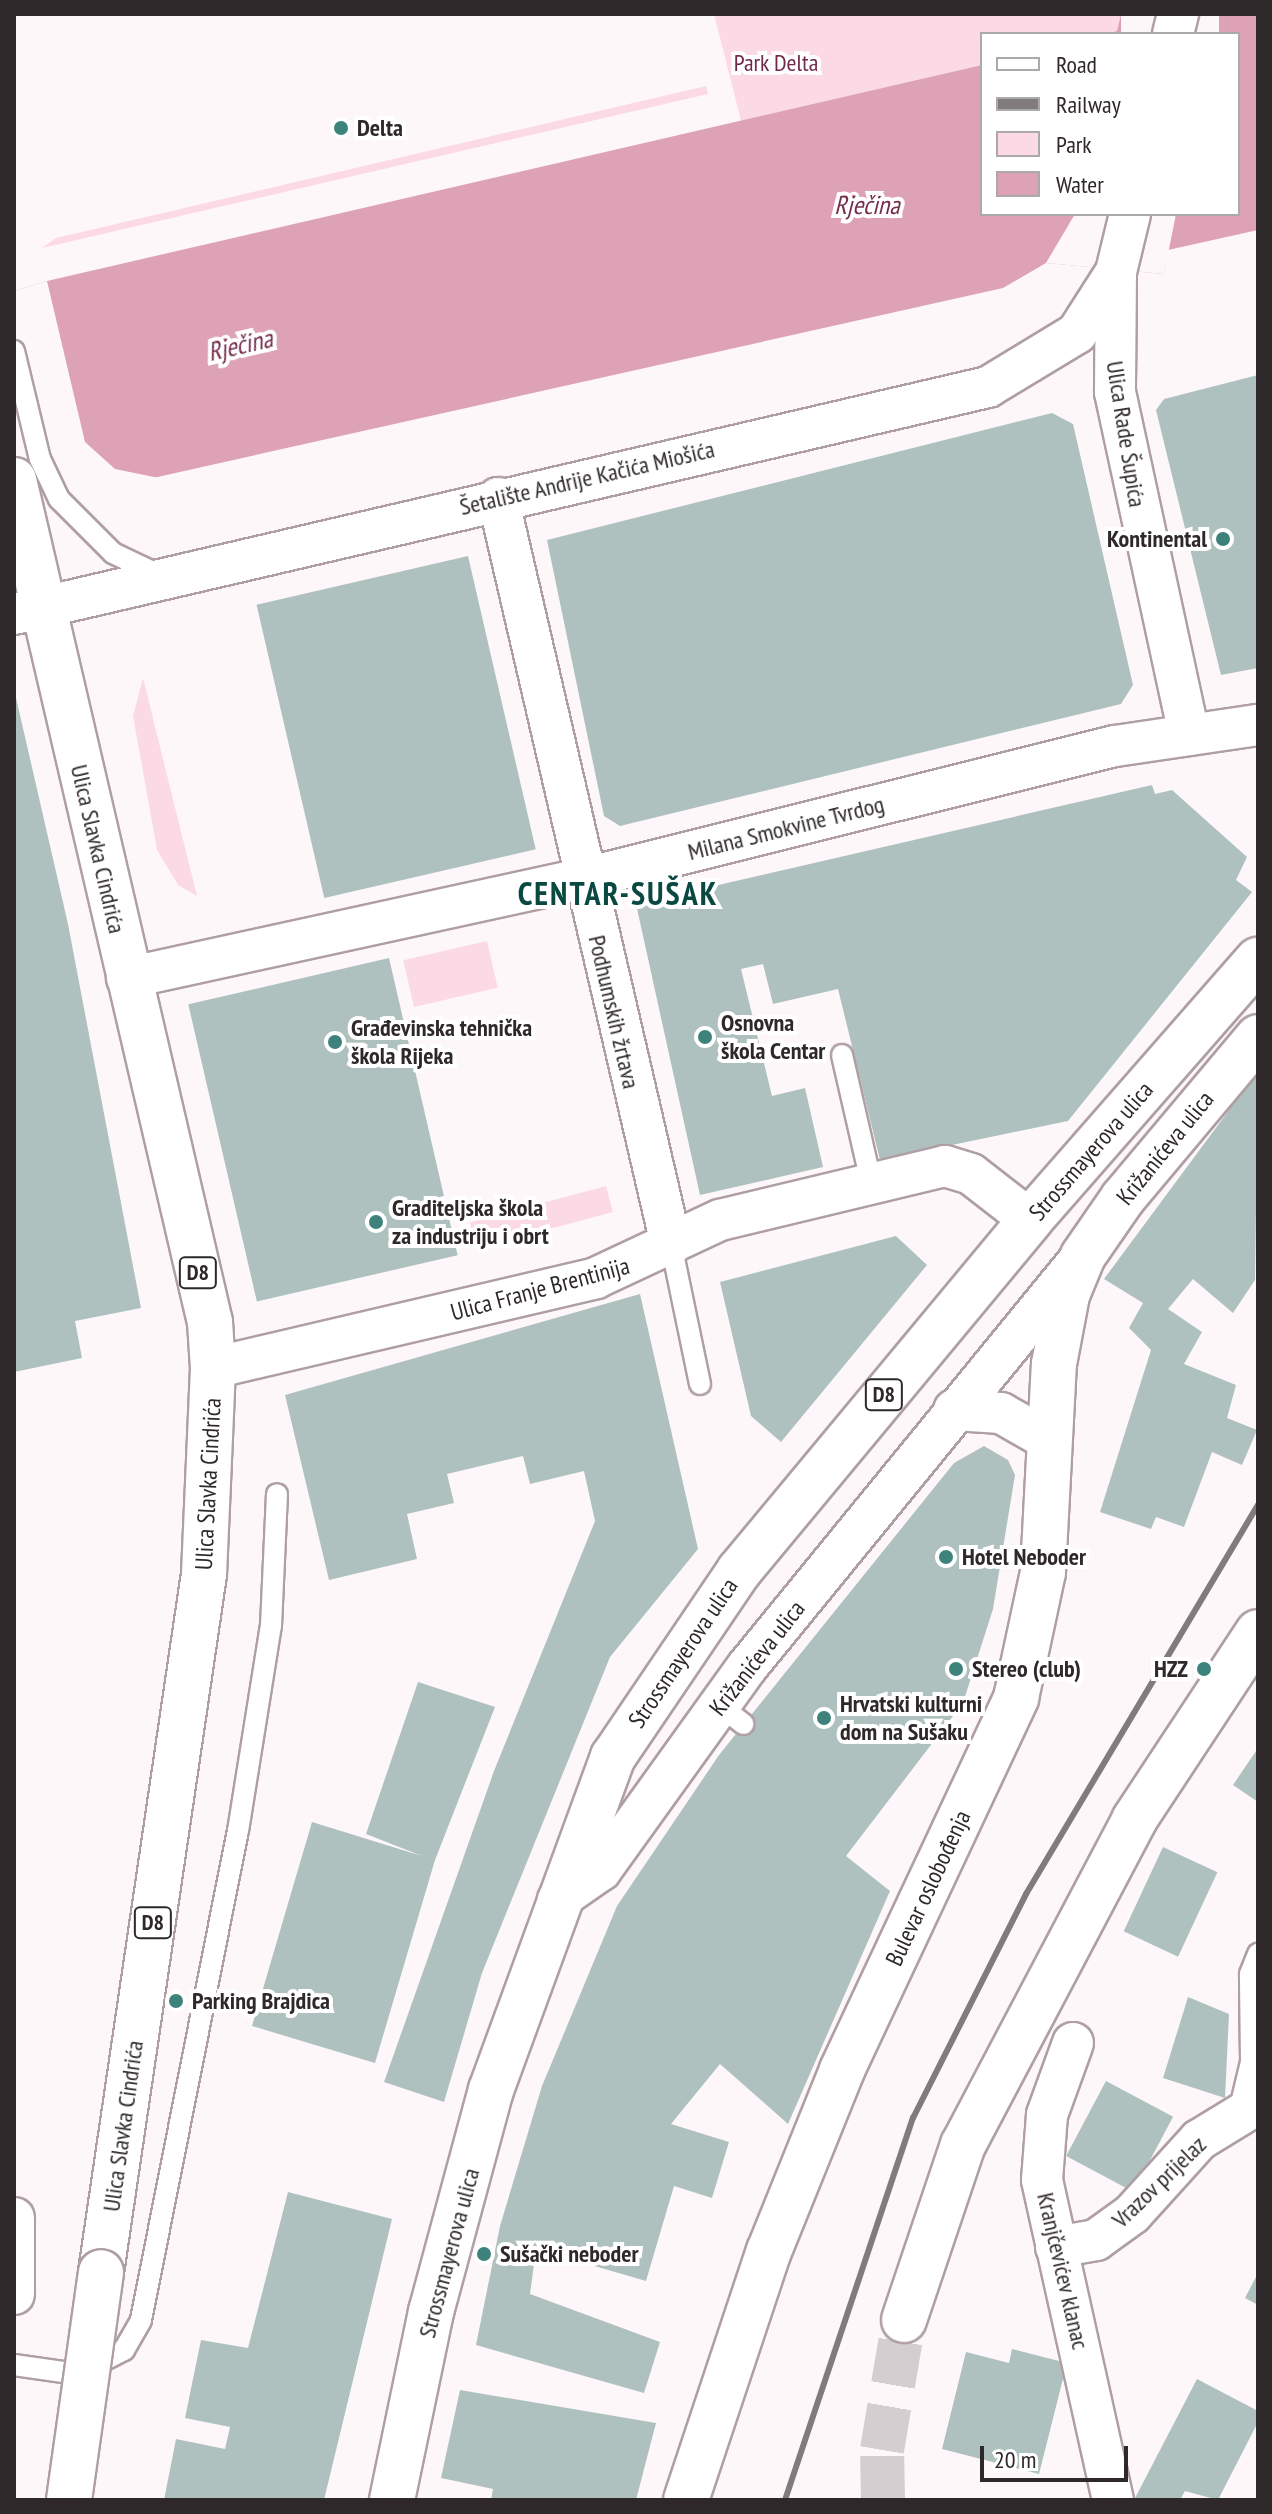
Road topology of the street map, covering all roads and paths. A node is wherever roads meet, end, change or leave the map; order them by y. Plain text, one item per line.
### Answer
1 (1130, 216) edge
2 (1116, 272) junction
3 (14, 351) edge
4 (31, 495) edge
5 (498, 498) junction
6 (163, 576) junction
7 (29, 610) edge
8 (1258, 725) edge
9 (1189, 735) junction
10 (585, 878) junction
11 (1258, 960) edge
12 (127, 978) junction
13 (1258, 1037) edge
14 (842, 1055) dead end
15 (871, 1182) junction
16 (1030, 1220) junction
17 (671, 1244) junction
18 (1083, 1256) junction
19 (213, 1368) junction
20 (700, 1384) dead end
21 (954, 1410) junction
22 (1050, 1441) junction
23 (277, 1494) dead end
24 (1258, 1632) edge
25 (558, 1900) junction
26 (1258, 1954) edge
27 (1073, 2043) dead end
28 (1248, 2110) edge
29 (14, 2218) edge
30 (1056, 2247) junction
31 (14, 2294) edge
32 (904, 2320) tunnel mouth
33 (14, 2365) edge
34 (69, 2500) edge
35 (392, 2500) edge
36 (686, 2500) edge
37 (1113, 2500) edge

1 - 2 street
2 - 5 street, Šetalište Andrije Kačića Miošića
2 - 9 street, Ulica Rade Šupića
3 - 4 lane
4 - 6 lane
4 - 7 main road, Ulica Slavka Cindrića / D8
5 - 6 street, Šetalište Andrije Kačića Miošića
5 - 10 street, Podhumskih žrtava
6 - 7 street, Šetalište Andrije Kačića Miošića
7 - 12 main road, Ulica Slavka Cindrića / D8
8 - 9 street, Milana Smokvine Tvrdog
9 - 10 street, Milana Smokvine Tvrdog
10 - 12 street, Milana Smokvine Tvrdog
10 - 17 street, Podhumskih žrtava
11 - 16 main road, Strossmayerova ulica / D8
12 - 19 main road, Ulica Slavka Cindrića / D8
13 - 18 main road, Križanićeva ulica
14 - 15 lane
15 - 16 street, Ulica Franje Brentinija
15 - 17 street, Ulica Franje Brentinija
16 - 25 main road, Strossmayerova ulica / D8
17 - 19 street, Ulica Franje Brentinija
17 - 20 lane, Podhumskih žrtava
18 - 21 street, Križanićeva ulica
18 - 22 main road, Bulevar oslobođenja
19 - 34 main road, Ulica Slavka Cindrića / D8, bridge
21 - 22 street
21 - 25 street, Križanićeva ulica
22 - 36 main road, Bulevar oslobođenja
23 - 33 lane
24 - 32 main road
25 - 35 main road, Strossmayerova ulica / D8
26 - 28 lane
27 - 30 street, Kranjčevićev klanac
28 - 30 street, Vrazov prijelaz
29 - 31 street
30 - 37 street, Kranjčevićev klanac

